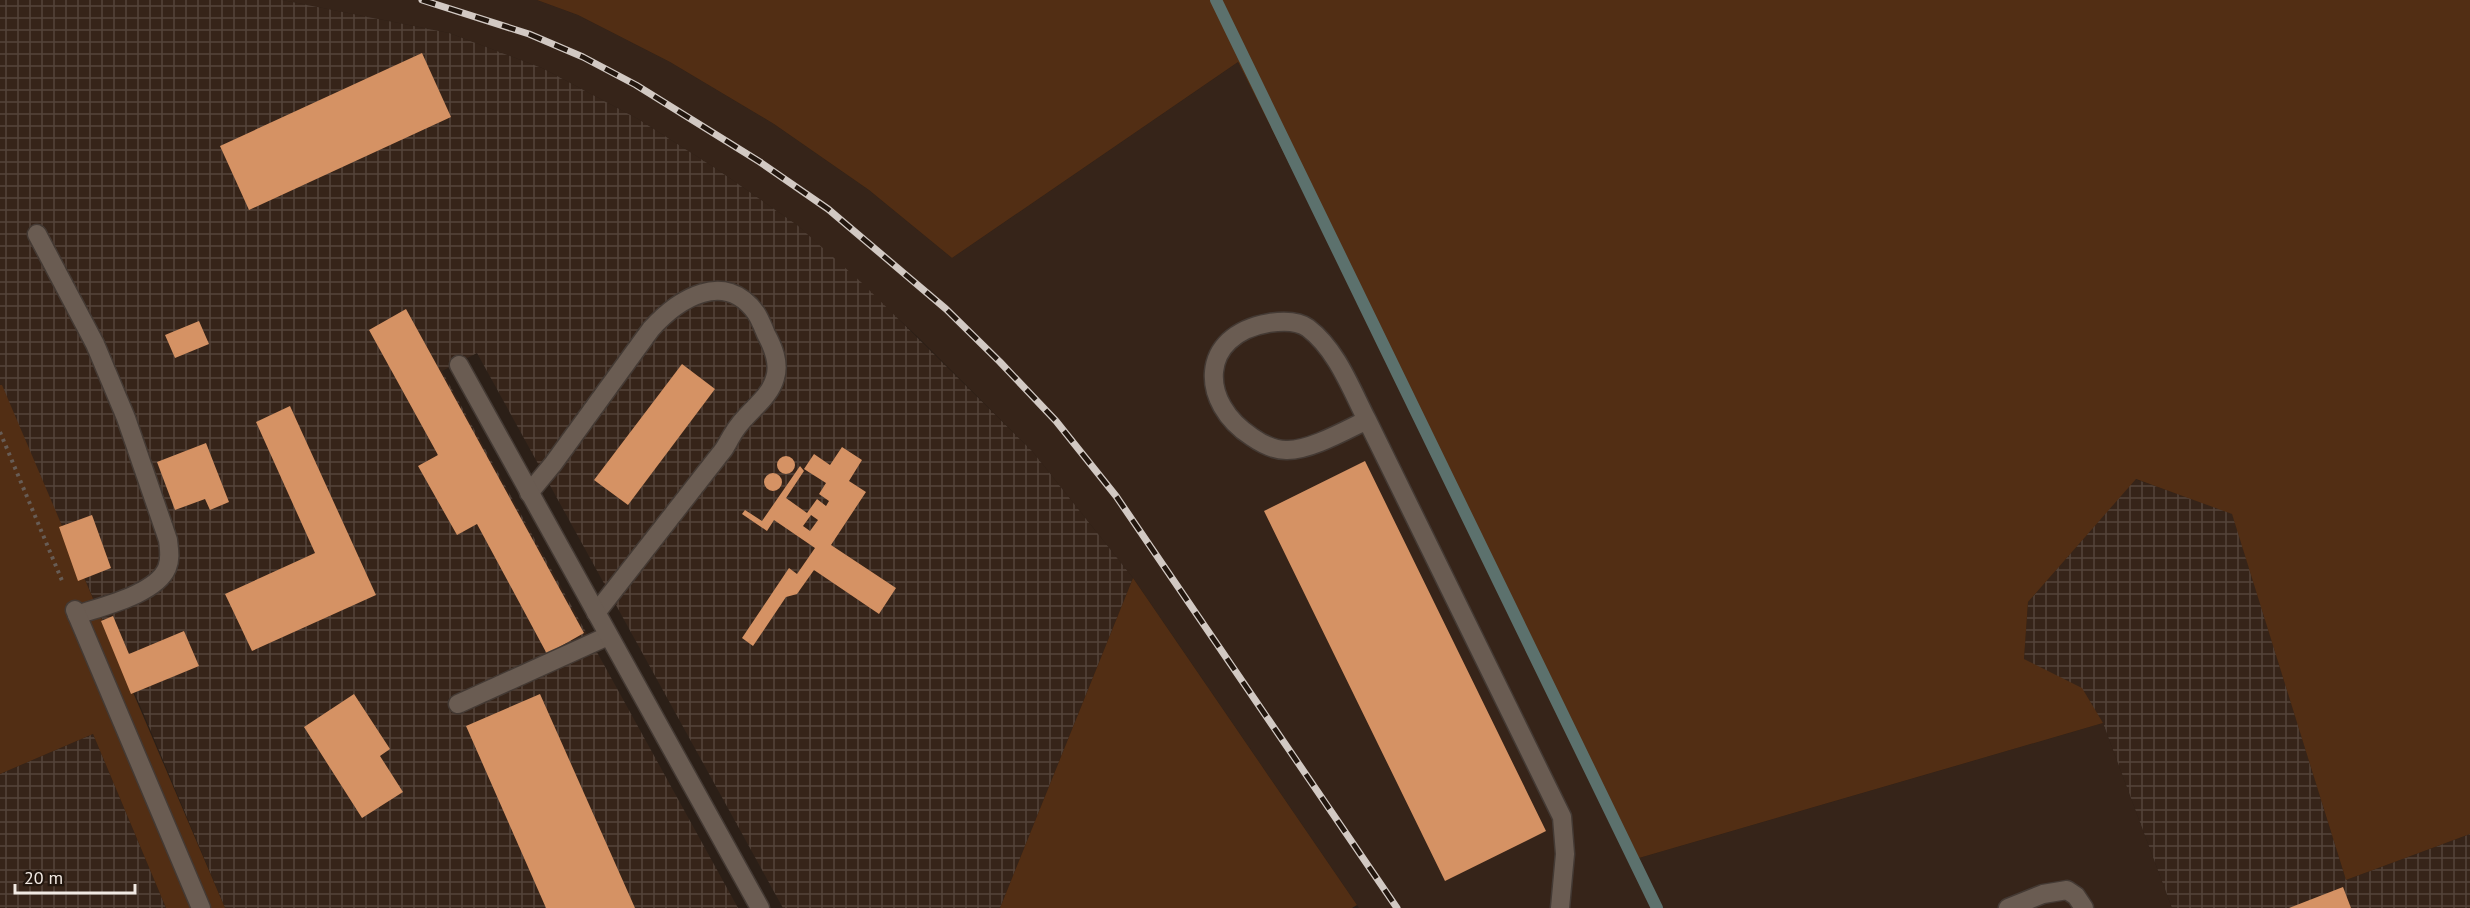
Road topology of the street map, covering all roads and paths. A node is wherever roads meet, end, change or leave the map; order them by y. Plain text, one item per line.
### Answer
1 (37, 234) dead end
2 (459, 365) dead end
3 (1367, 420) junction
4 (0, 432) edge
5 (529, 493) junction
6 (76, 612) junction
7 (596, 613) junction
8 (608, 636) junction
9 (458, 704) dead end
10 (201, 908) edge
11 (760, 908) edge
12 (1560, 908) edge
13 (2008, 908) edge
14 (2084, 908) edge

1 - 6 street
2 - 5 street
3 - 3 street
3 - 12 street
4 - 6 path
5 - 7 street
5 - 7 street
6 - 10 street
7 - 8 street
8 - 9 street
8 - 11 street
13 - 14 street

